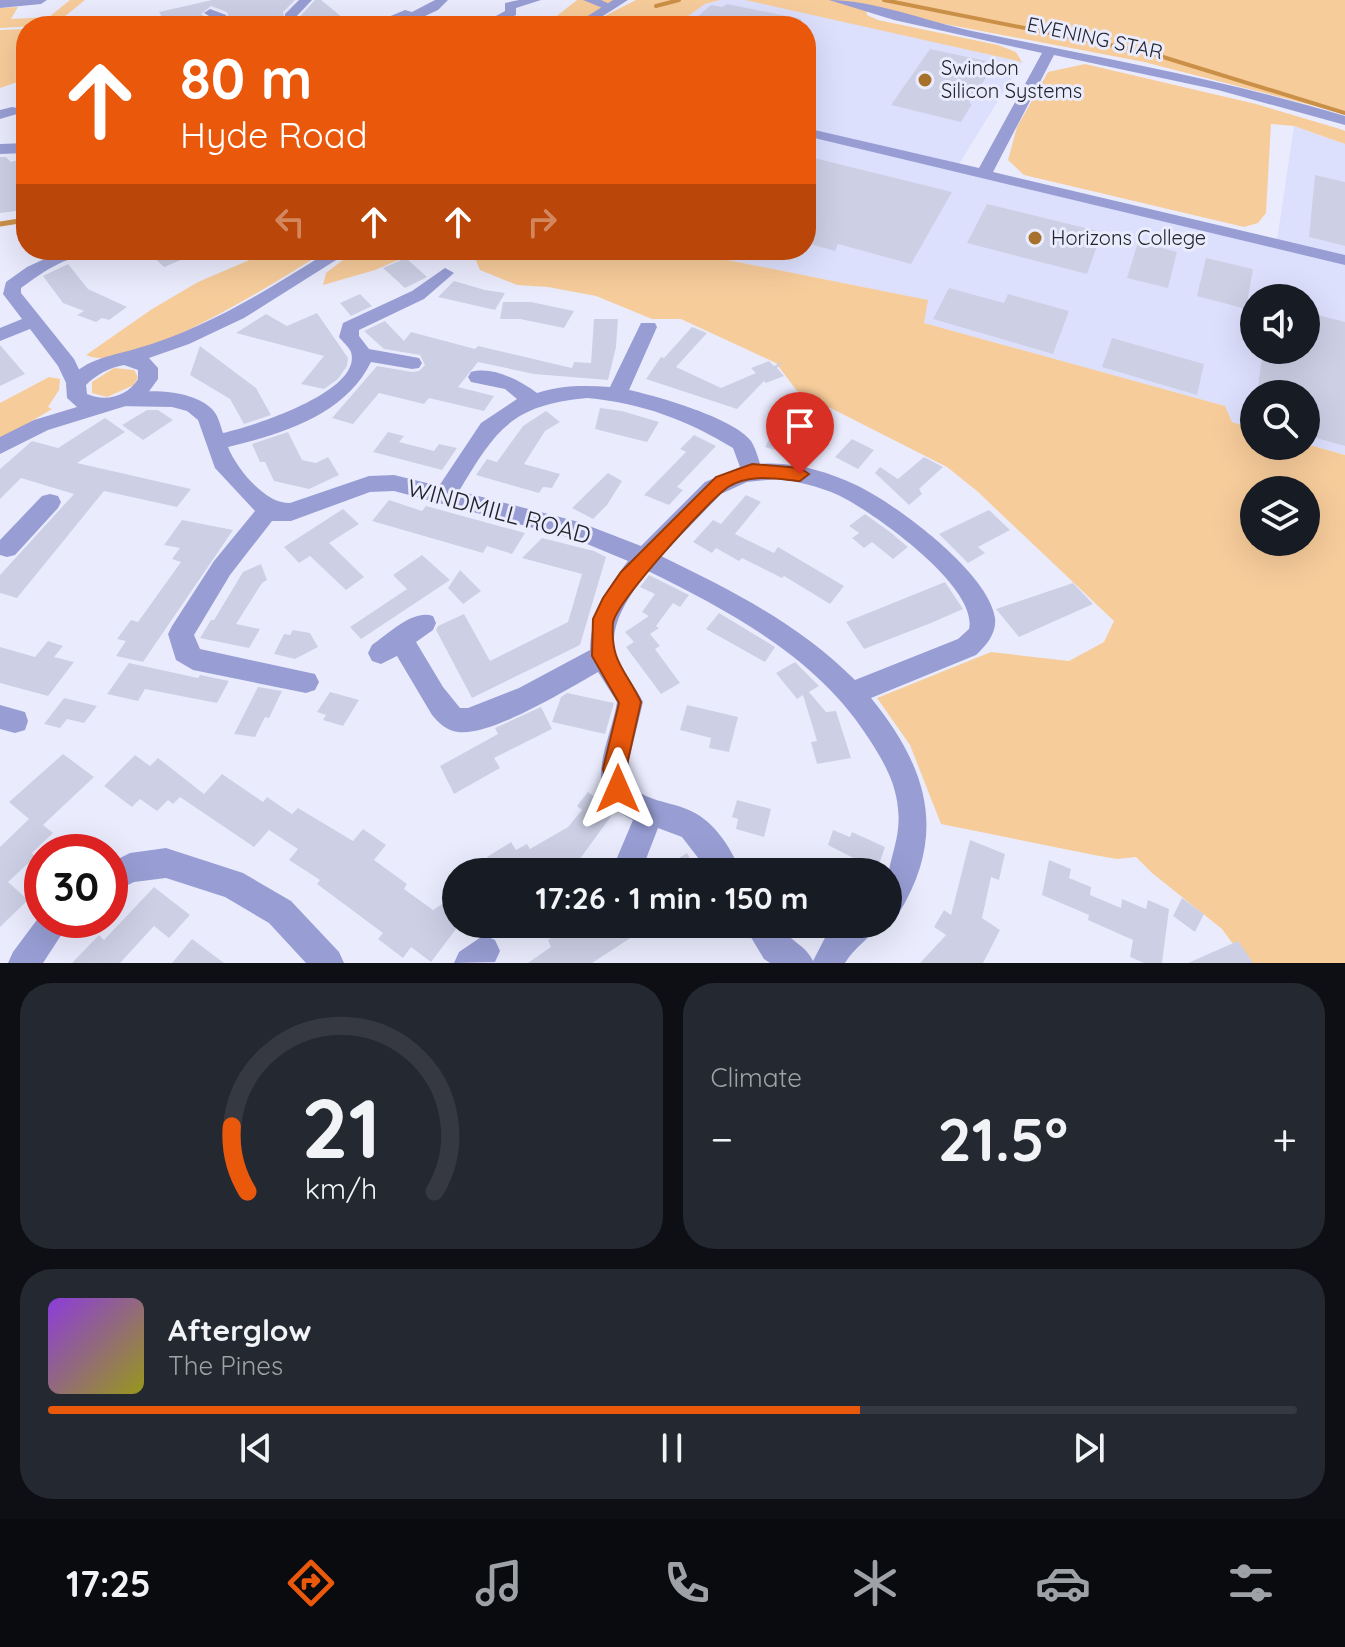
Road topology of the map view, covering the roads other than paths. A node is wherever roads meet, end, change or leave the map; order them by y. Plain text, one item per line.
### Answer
1 (41, 0) edge
2 (306, 0) edge
3 (442, 0) edge
4 (535, 0) edge
5 (589, 0) edge
6 (622, 0) edge
7 (835, 0) edge
8 (504, 3) edge
9 (0, 4) edge
10 (610, 7) junction
11 (210, 13) dead end
12 (217, 16) edge
13 (290, 16) edge
14 (420, 16) edge
15 (504, 16) edge
16 (595, 16) edge
17 (1051, 49) junction
18 (1345, 121) edge
19 (816, 134) edge
20 (984, 174) junction
21 (53, 260) edge
22 (327, 260) edge
23 (1345, 260) edge
24 (445, 273) dead end
25 (8, 281) edge
26 (33, 321) junction
27 (648, 327) dead end
28 (0, 335) edge
29 (182, 342) junction
30 (362, 356) junction
31 (124, 359) junction
32 (412, 363) dead end
33 (67, 364) junction
34 (101, 364) junction
35 (149, 374) junction
36 (478, 377) dead end
37 (76, 388) junction
38 (617, 394) junction
39 (172, 400) junction
40 (534, 401) junction
41 (114, 403) junction
42 (41, 425) junction
43 (215, 442) junction
44 (0, 446) edge
45 (752, 471) junction
46 (444, 496) junction
47 (50, 502) dead end
48 (268, 510) junction
49 (2, 550) edge
50 (646, 559) junction
51 (402, 638) dead end
52 (603, 656) junction
53 (306, 682) dead end
54 (853, 693) junction
55 (650, 813) junction
56 (632, 858) edge
57 (717, 858) edge
58 (128, 869) edge
59 (902, 876) edge
60 (43, 938) edge
61 (768, 938) edge
62 (845, 938) edge
63 (24, 963) edge
64 (328, 963) edge
65 (798, 963) edge
66 (828, 963) edge

1 - 9 street
2 - 13 street
3 - 14 street
4 - 8 street
5 - 10 street
6 - 10 street
7 - 17 street, EVENING STAR
8 - 15 street
10 - 16 street
11 - 12 street
17 - 18 street, EVENING STAR
17 - 20 street
19 - 20 street
20 - 23 street
21 - 25 street
22 - 29 street
24 - 30 street
25 - 26 street
26 - 28 street
26 - 33 street
27 - 38 street
29 - 31 street
29 - 35 street
30 - 32 street
30 - 43 street
31 - 34 street
31 - 35 street
33 - 34 street
33 - 37 street
34 - 37 street
35 - 39 street
35 - 41 street
36 - 40 street
37 - 41 street
37 - 42 street
38 - 40 street
38 - 45 street
39 - 41 street
39 - 43 street
40 - 46 street
41 - 42 street
42 - 44 street
43 - 48 street
45 - 50 street
45 - 54 street
46 - 48 street, WINDMILL ROAD
46 - 50 street, WINDMILL ROAD
47 - 49 street
48 - 53 street
50 - 52 street
50 - 54 street, WINDMILL ROAD
51 - 52 street
52 - 55 street
54 - 59 street, WINDMILL ROAD
55 - 56 street
55 - 57 street
58 - 64 street
60 - 63 street
61 - 65 street
62 - 66 street

